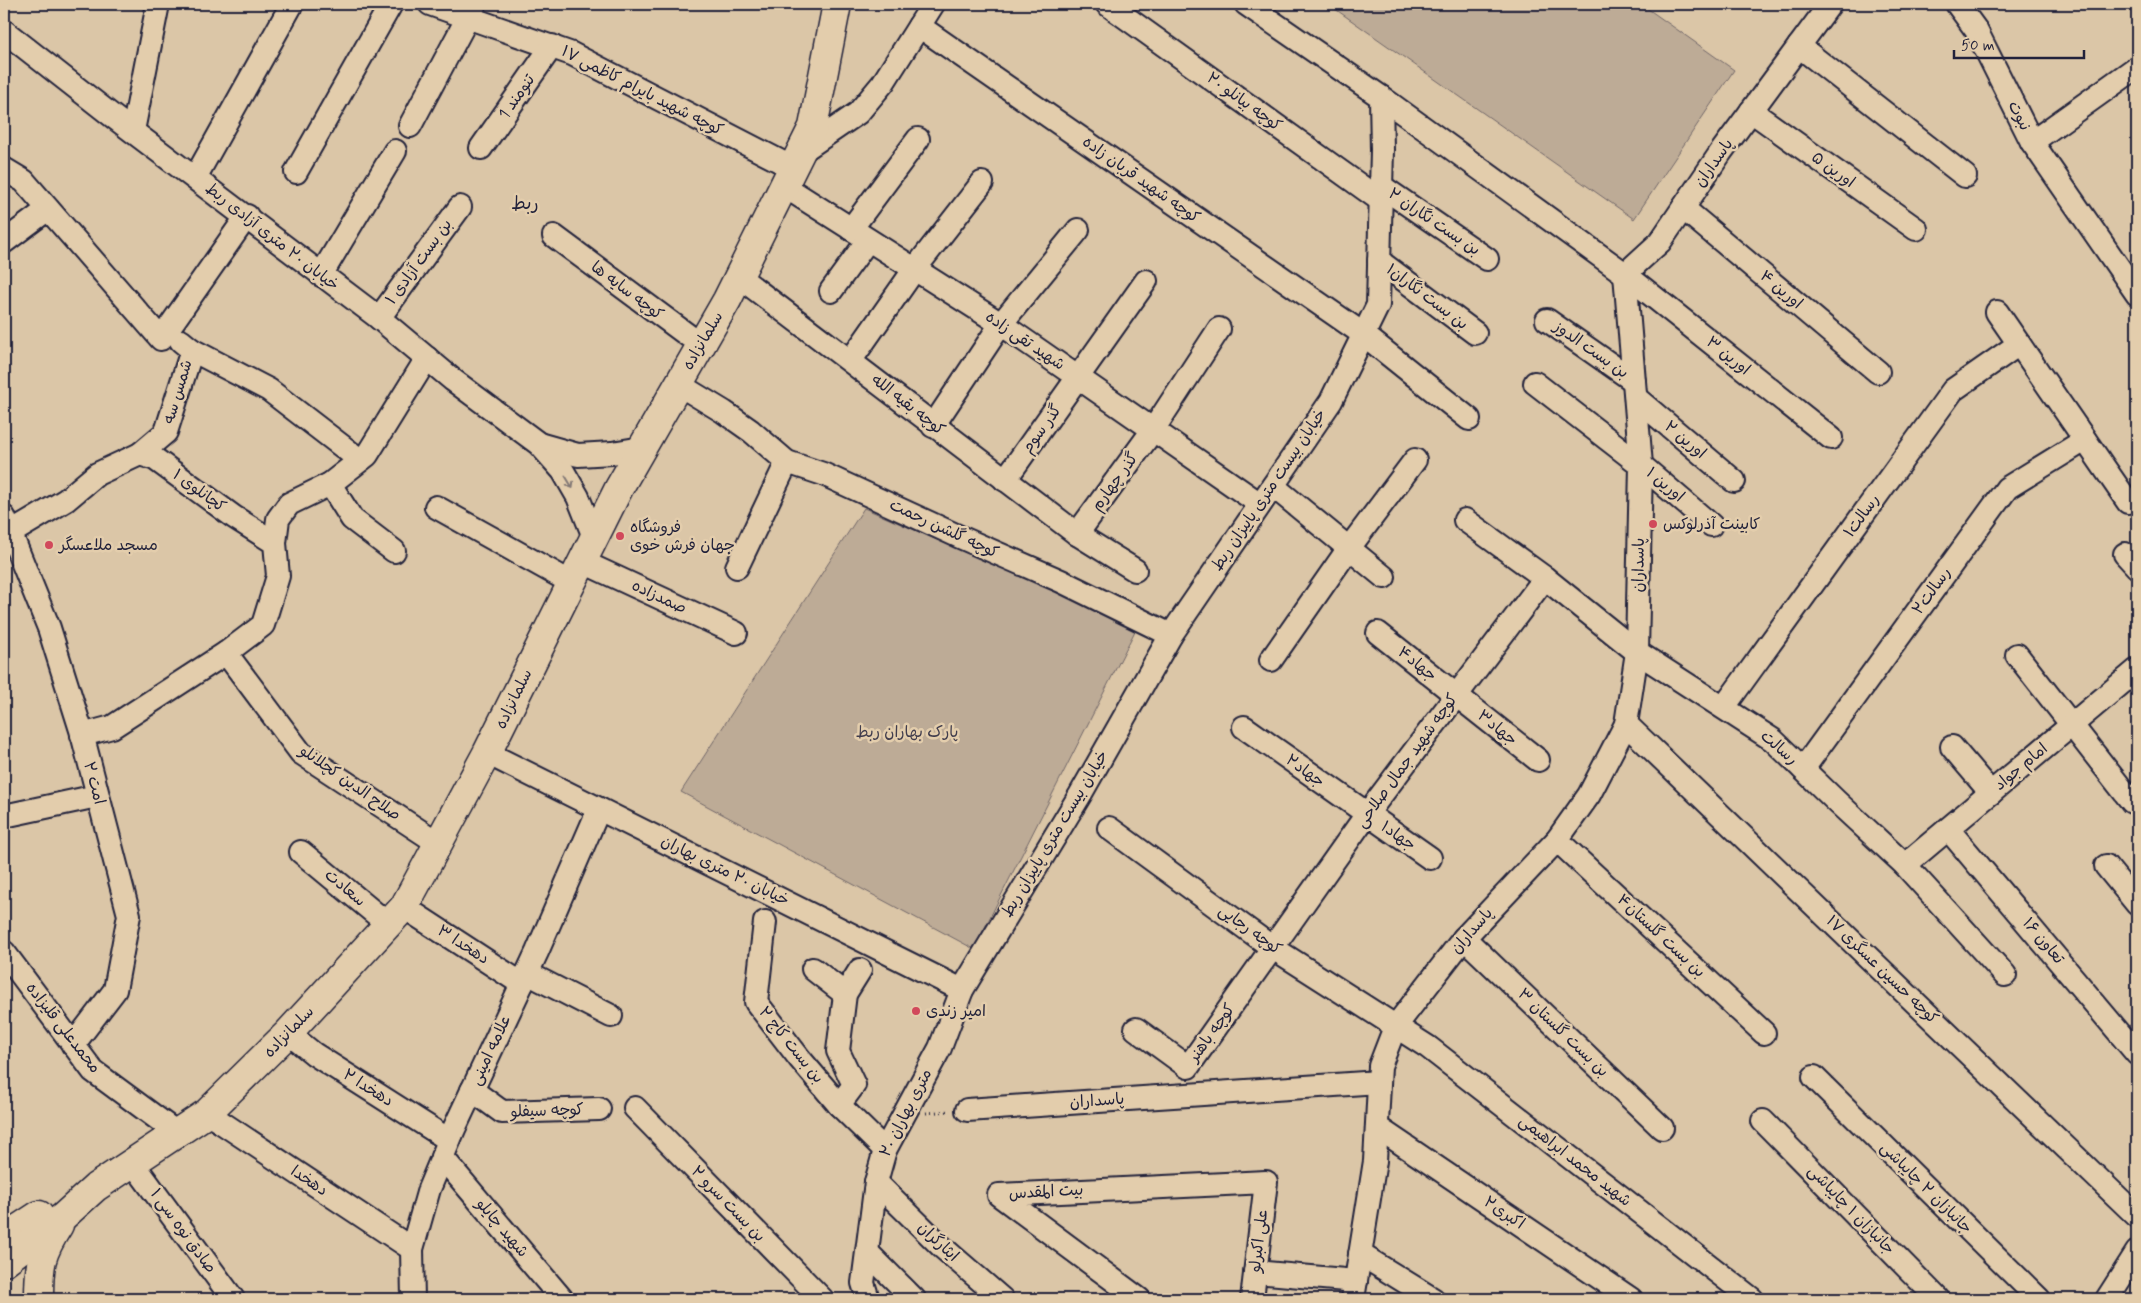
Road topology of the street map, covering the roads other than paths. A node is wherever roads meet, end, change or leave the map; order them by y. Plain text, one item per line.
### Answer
1 (158, 4) edge
2 (292, 4) edge
3 (391, 4) edge
4 (430, 4) edge
5 (836, 4) edge
6 (933, 4) edge
7 (1107, 4) edge
8 (1246, 4) edge
9 (1830, 4) edge
10 (1957, 4) edge
11 (471, 10) edge
12 (919, 26) junction
13 (4, 30) edge
14 (552, 46) junction
15 (1799, 46) junction
16 (2137, 67) edge
17 (1381, 98) junction
18 (1751, 111) junction
19 (410, 126) dead end
20 (133, 132) junction
21 (918, 139) dead end
22 (2032, 142) junction
23 (481, 148) dead end
24 (395, 151) dead end
25 (4, 169) edge
26 (792, 169) junction
27 (296, 172) dead end
28 (1965, 176) dead end
29 (195, 178) junction
30 (982, 183) dead end
31 (1381, 193) junction
32 (460, 207) dead end
33 (1683, 208) junction
34 (48, 209) junction
35 (247, 216) junction
36 (1916, 229) dead end
37 (1078, 230) dead end
38 (860, 234) junction
39 (554, 236) dead end
40 (4, 242) edge
41 (1487, 259) dead end
42 (1379, 261) junction
43 (914, 270) junction
44 (1625, 274) junction
45 (321, 275) junction
46 (738, 276) junction
47 (1146, 281) dead end
48 (831, 291) dead end
49 (2137, 294) edge
50 (1997, 312) dead end
51 (379, 318) junction
52 (1547, 320) dead end
53 (1001, 324) junction
54 (167, 330) junction
55 (1219, 330) dead end
56 (1475, 333) dead end
57 (1364, 334) junction
58 (2019, 344) junction
59 (700, 345) junction
60 (192, 350) junction
61 (427, 358) junction
62 (851, 360) junction
63 (1878, 372) dead end
64 (1079, 378) junction
65 (1535, 383) dead end
66 (678, 384) junction
67 (1635, 390) junction
68 (1469, 419) dead end
69 (933, 426) junction
70 (1153, 430) junction
71 (1832, 438) dead end
72 (2085, 440) junction
73 (539, 444) junction
74 (642, 448) junction
75 (140, 454) junction
76 (360, 460) junction
77 (1415, 460) dead end
78 (787, 462) junction
79 (1642, 466) junction
80 (1005, 480) junction
81 (1734, 481) dead end
82 (330, 484) junction
83 (1266, 495) junction
84 (2128, 502) dead end
85 (436, 507) dead end
86 (1465, 520) dead end
87 (1711, 525) dead end
88 (6, 529) edge
89 (1077, 534) junction
90 (594, 537) junction
91 (275, 543) junction
92 (1349, 548) junction
93 (394, 551) dead end
94 (737, 567) dead end
95 (1135, 570) dead end
96 (577, 572) junction
97 (1384, 577) dead end
98 (1545, 578) junction
99 (736, 633) dead end
100 (1378, 633) dead end
101 (1171, 635) junction
102 (1637, 652) junction
103 (226, 653) junction
104 (2017, 655) dead end
105 (1271, 660) dead end
106 (2137, 670) edge
107 (1456, 695) junction
108 (1724, 707) junction
109 (1626, 724) junction
110 (2071, 726) junction
111 (1244, 727) dead end
112 (82, 735) junction
113 (1952, 747) dead end
114 (487, 753) junction
115 (1538, 760) dead end
116 (1803, 769) junction
117 (1991, 793) junction
118 (97, 796) junction
119 (2132, 802) dead end
120 (599, 809) junction
121 (1367, 814) junction
122 (4, 816) edge
123 (1109, 828) dead end
124 (1948, 829) junction
125 (1557, 840) junction
126 (438, 843) junction
127 (301, 852) dead end
128 (1430, 858) dead end
129 (1905, 865) junction
130 (2106, 866) dead end
131 (2137, 904) edge
132 (396, 916) junction
133 (765, 922) dead end
134 (1464, 938) junction
135 (1273, 948) junction
136 (4, 952) edge
137 (813, 969) dead end
138 (860, 970) dead end
139 (2005, 975) dead end
140 (525, 978) junction
141 (962, 990) junction
142 (845, 994) junction
143 (611, 1016) dead end
144 (1395, 1027) junction
145 (1136, 1029) dead end
146 (288, 1033) junction
147 (1764, 1033) dead end
148 (73, 1045) junction
149 (2137, 1054) edge
150 (1814, 1077) dead end
151 (1379, 1082) junction
152 (472, 1090) junction
153 (839, 1105) junction
154 (635, 1108) dead end
155 (599, 1109) dead end
156 (968, 1110) road end
157 (207, 1113) junction
158 (1763, 1121) dead end
159 (1377, 1127) junction
160 (1662, 1128) dead end
161 (177, 1133) junction
162 (446, 1148) junction
163 (885, 1150) junction
164 (133, 1163) junction
165 (876, 1182) junction
166 (1266, 1182) joint
167 (61, 1210) junction
168 (4, 1213) edge
169 (2137, 1216) edge
170 (412, 1249) junction
171 (867, 1252) junction
172 (2137, 1252) edge
173 (1360, 1254) junction
174 (4, 1255) edge
175 (1255, 1272) junction
176 (1354, 1290) edge
177 (32, 1299) edge
178 (39, 1299) edge
179 (233, 1299) edge
180 (413, 1299) edge
181 (562, 1299) edge
182 (822, 1299) edge
183 (868, 1299) edge
184 (914, 1299) edge
185 (1002, 1299) edge
186 (1139, 1299) edge
187 (1252, 1299) edge
188 (1433, 1299) edge
189 (1631, 1299) edge
190 (1752, 1299) edge
191 (1938, 1299) edge
192 (2039, 1299) edge
193 (2107, 1299) edge

1 - 20 street
2 - 29 street
3 - 27 street
4 - 11 street, کوچه شهید بایرام کاظمی ۱۷
5 - 26 main road, سلمانزاده
6 - 12 street
7 - 31 street, کوچه بیانلو ۲۰
8 - 17 street
9 - 15 street, پاسداران
10 - 22 street, نبوت
11 - 14 street, کوچه شهید بایرام کاظمی ۱۷
11 - 19 street
12 - 26 street
12 - 57 street, کوچه شهید قربان زاده
13 - 20 street, خیابان ۲۰ متری آزادی ربط
14 - 23 street, تنومند 1
14 - 26 street, کوچه شهید بایرام کاظمی ۱۷
15 - 18 street, پاسداران
15 - 28 street
16 - 22 street, نبوت
17 - 31 street, خیابان بیست متری پاییزان ربط
17 - 44 street, اورین ۳
18 - 33 street, پاسداران
18 - 36 street, اورین ۵
20 - 29 street, خیابان ۲۰ متری آزادی ربط
21 - 38 street
22 - 49 street
24 - 45 street
25 - 34 street
26 - 38 street, شهید تقی زاده
26 - 46 main road, سلمانزاده
29 - 35 street, خیابان ۲۰ متری آزادی ربط
30 - 43 street
31 - 41 street, بن بست نگاران ۲
31 - 42 street, خیابان بیست متری پاییزان ربط
32 - 51 street, بن بست آزادی ۱
33 - 44 street, پاسداران
33 - 63 street, اورین ۴
34 - 40 street
34 - 54 street
35 - 45 street, خیابان ۲۰ متری آزادی ربط
35 - 54 street
37 - 53 street
38 - 43 street, شهید تقی زاده
38 - 48 street
39 - 59 street, کوچه سایه ها
42 - 56 street, بن بست نگاران۱
42 - 57 street, خیابان بیست متری پاییزان ربط
43 - 53 street, شهید تقی زاده
43 - 62 street
44 - 67 street, پاسداران
44 - 71 street, اورین ۳
45 - 51 street, خیابان ۲۰ متری آزادی ربط
46 - 59 main road, سلمانزاده
46 - 62 street, کوچه بقیه الله
47 - 64 street, گذر سوم
50 - 58 street
51 - 61 street, خیابان ۲۰ متری آزادی ربط
52 - 67 street, بن بست الدوز
53 - 64 street, شهید تقی زاده
53 - 69 street
54 - 60 street, شمس سه
55 - 70 street, گذر چهارم
57 - 68 street, کوچه شهید قربان زاده
57 - 83 street, خیابان بیست متری پاییزان ربط
58 - 72 street
58 - 108 street, رسالت۱
59 - 66 main road, سلمانزاده
60 - 75 street, شمس سه
60 - 76 street
61 - 73 street, خیابان ۲۰ متری آزادی ربط
61 - 76 street
62 - 69 street, کوچه بقیه الله
64 - 70 street, شهید تقی زاده
64 - 80 street, گذر سوم
65 - 79 street, اورین ۱
66 - 74 main road, سلمانزاده
66 - 78 street, کوچه گلشن رحمت
67 - 79 street, پاسداران
67 - 81 street, اورین ۲
69 - 80 street, کوچه بقیه الله
70 - 83 street, شهید تقی زاده
70 - 89 street, گذر چهارم
72 - 84 street
72 - 116 street, رسالت۲
73 - 74 street
73 -> 90 street
74 - 90 main road, سلمانزاده
75 - 88 street
75 - 91 street, کچانلوی ۱
76 - 82 street
77 - 92 street
78 - 94 street
78 - 101 street, کوچه گلشن رحمت
79 - 87 street, اورین ۱
79 - 102 street, پاسداران
80 - 89 street, کوچه بقیه الله
82 - 91 street
82 - 93 street
83 - 92 street, شهید تقی زاده
83 - 101 street, خیابان بیست متری پاییزان ربط
85 - 96 street, صمدزاده
86 - 98 street, رسالت
88 - 112 street, امت ۲
89 - 95 street, کوچه بقیه الله
90 - 96 main road, سلمانزاده
91 - 103 street
92 - 97 street, شهید تقی زاده
92 - 105 street
96 - 99 street, صمدزاده
96 - 114 main road, سلمانزاده
98 - 102 street, رسالت
98 - 107 street, کوچه شهید جمال صلاحی
100 - 107 street, جهاد۴
101 - 141 street, خیابان بیست متری پاییزان ربط
102 - 108 street, رسالت
102 - 109 street, پاسداران
103 - 112 street
103 - 126 street, صلاح الدین کچلانلو
104 - 110 street
106 - 110 street, امام جواد
107 - 115 street, جهاد۳
107 - 121 street, کوچه شهید جمال صلاحی
108 - 116 street, رسالت
109 - 125 street, پاسداران
109 - 169 street, کوچه حسین عسگری ۱۷
110 - 117 street, امام جواد
110 - 119 street
111 - 121 street, جهاد۲
112 - 118 street, امت ۲
113 - 117 street
114 - 120 street, خیابان ۲۰ متری بهاران
114 - 126 main road, سلمانزاده
116 - 129 street, رسالت
117 - 124 street, امام جواد
118 - 122 street
118 - 148 street, امت ۲
120 - 140 street, علامه امینی
120 - 141 street, خیابان ۲۰ متری بهاران
121 - 128 street, جهاد۱
121 - 135 street, کوچه شهید جمال صلاحی
123 - 135 street, کوچه رجایی
124 - 129 street, امام جواد
124 - 149 street, تعاون ۱۶
125 - 134 street, پاسداران
125 - 147 street, بن بست گلستان۴
126 - 132 main road, سلمانزاده
127 - 132 street, سعادت
129 - 139 street, رسالت
130 - 131 street
132 - 140 street, دهخدا ۳
132 - 146 main road, سلمانزاده
133 - 153 street, بن بست کاج ۲
134 - 144 street, پاسداران
134 - 160 street, بن بست گلستان ۳
135 - 144 street, کوچه رجایی
135 - 145 street, کوچه باهنر
136 - 148 street, محمدعلی قلیزاده
137 - 142 street
138 - 142 street
140 - 143 street, دهخدا ۳
140 - 152 street, علامه امینی
141 - 163 street, ۲۰ متری بهاران
142 - 153 street
144 - 151 street, پاسداران
144 - 190 street, شهید محمد ابراهیمی
146 - 157 main road, سلمانزاده
146 - 162 street, دهخدا ۲
148 - 161 street, محمدعلی قلیزاده
150 - 192 street, جانبازان ۲ چایباشی
151 - 156 street, پاسداران
151 - 159 street, پاسداران
152 - 155 street, کوچه سیفلو
152 - 162 street, علامه امینی
153 - 163 street, بن بست کاج ۲
154 - 182 street, بن بست سرو ۲
157 - 161 main road, سلمانزاده
157 - 170 street, دهخدا
158 - 191 street, جانبازان ۱ چایباشی
159 - 173 street, پاسداران
159 - 189 street, اکبری۲
161 - 164 main road, سلمانزاده
162 - 170 street, علامه امینی
162 - 181 street, شهید چایلو
163 - 165 street, ۲۰ متری بهاران
164 - 167 main road, سلمانزاده
164 - 179 street, صادق نوه سی ۱
165 - 171 street, ۲۰ متری بهاران
165 - 185 street, ایثارگران
166 - 175 street, علی اکبرلو
166 - 186 street, بیت المقدس
167 - 168 main road
167 - 174 main road
167 - 178 main road
170 - 180 street, علامه امینی
171 - 183 street, ۲۰ متری بهاران
171 - 184 street
172 - 193 street
173 - 176 street, پاسداران
173 - 188 street
174 - 177 main road
175 - 176 street
175 - 187 street, علی اکبرلو

